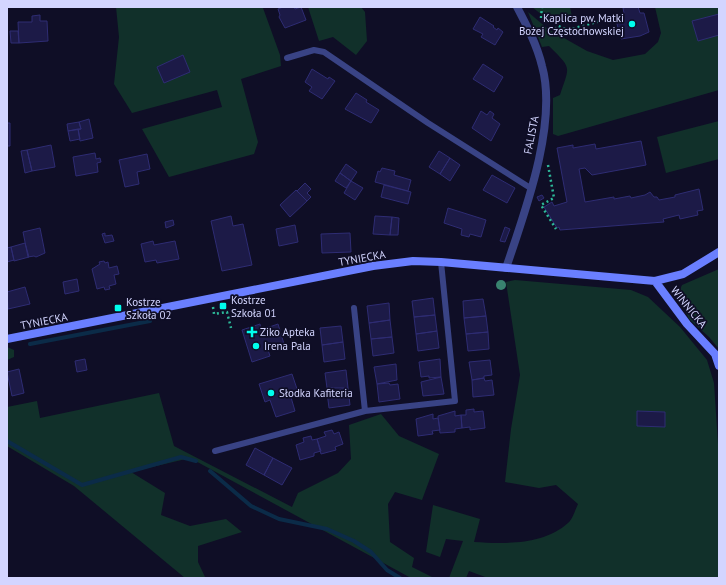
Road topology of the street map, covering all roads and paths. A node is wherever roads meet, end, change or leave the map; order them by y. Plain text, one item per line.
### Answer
1 (517, 7) edge
2 (542, 7) edge
3 (622, 16) dead end
4 (541, 18) dead end
5 (555, 29) dead end
6 (287, 58) dead end
7 (540, 148) junction
8 (532, 190) junction
9 (556, 229) dead end
10 (719, 252) edge
11 (441, 262) junction
12 (506, 268) junction
13 (655, 281) junction
14 (213, 306) dead end
15 (354, 308) dead end
16 (231, 328) dead end
17 (7, 339) edge
18 (719, 366) edge
19 (365, 411) junction
20 (215, 451) dead end

1 - 7 street, FALISTA
2 - 4 path
3 - 5 path
6 - 8 lane
7 - 8 street, FALISTA
7 - 9 path
8 - 12 street, FALISTA
10 - 13 street, TYNIECKA
11 - 12 street, TYNIECKA
11 - 17 street, TYNIECKA
11 - 19 lane
12 - 13 street, TYNIECKA
13 - 18 street, WINNICKA
14 - 16 path
15 - 19 lane
19 - 20 lane

